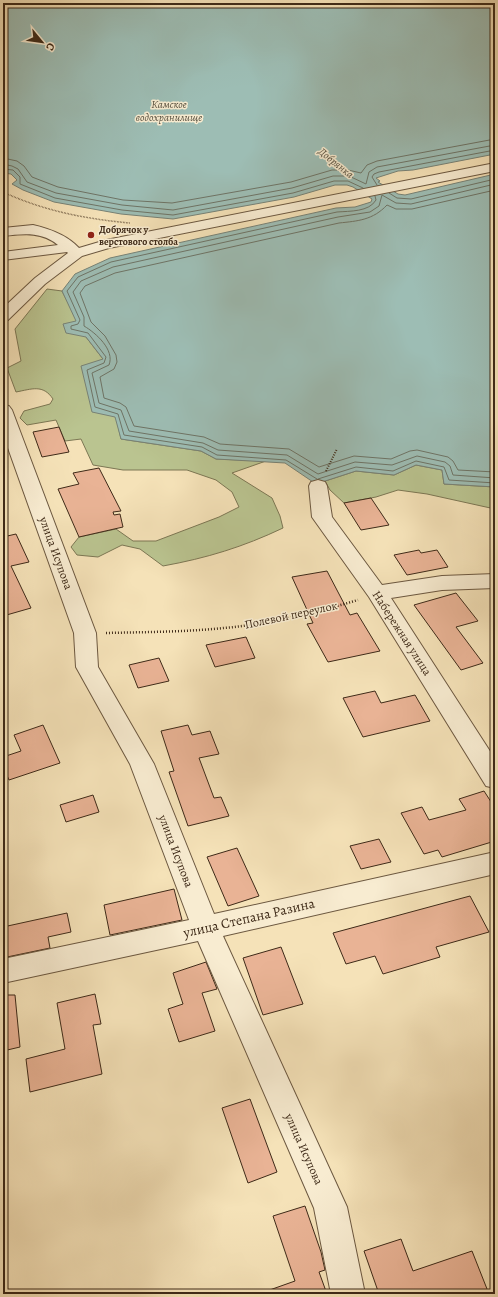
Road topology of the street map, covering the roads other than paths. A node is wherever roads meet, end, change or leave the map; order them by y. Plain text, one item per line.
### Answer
1 (495, 167) edge
2 (3, 232) edge
3 (74, 250) junction
4 (3, 256) edge
5 (18, 301) junction
6 (3, 303) edge
7 (3, 317) edge
8 (3, 410) edge
9 (11, 456) edge
10 (318, 486) road end
11 (495, 581) edge
12 (377, 593) junction
13 (495, 779) edge
14 (495, 863) edge
15 (206, 928) junction
16 (3, 971) edge
17 (348, 1294) edge

1 - 3 street
2 - 3 street
3 - 4 street
3 - 5 street
5 - 6 street
5 - 7 street
8 - 9 street, улица Исупова
9 - 15 street, улица Исупова
10 - 12 street, Набережная улица
11 - 12 street
12 - 13 street, Набережная улица
14 - 15 street, улица Степана Разина
15 - 16 street, улица Степана Разина
15 - 17 street, улица Исупова

